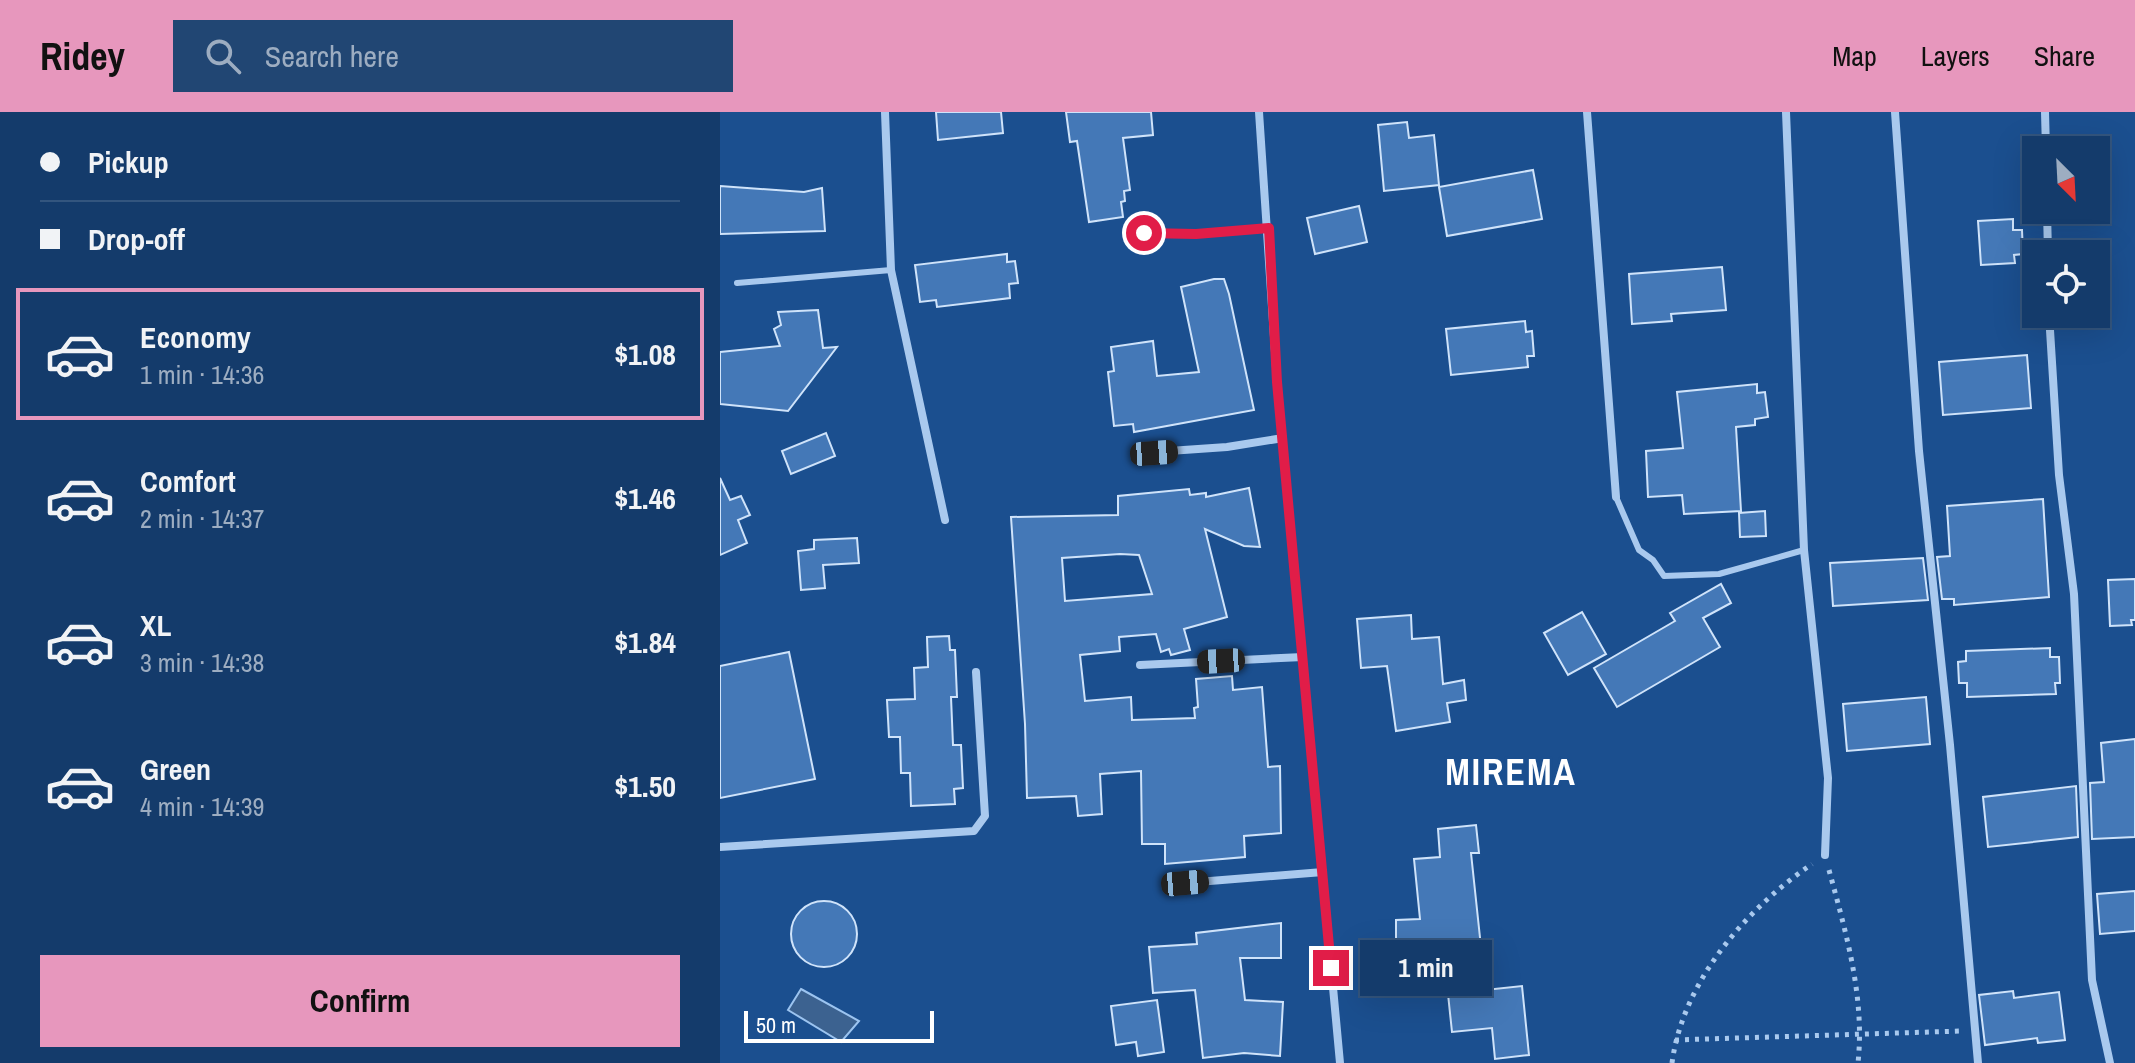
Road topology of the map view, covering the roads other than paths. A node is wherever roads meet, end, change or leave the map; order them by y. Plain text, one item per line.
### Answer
1 (885, 112) edge
2 (1259, 112) edge
3 (1587, 112) edge
4 (1786, 112) edge
5 (1895, 112) edge
6 (2045, 112) edge
7 (2046, 136) edge
8 (1269, 228) junction
9 (1144, 233) dead end
10 (891, 270) junction
11 (737, 283) dead end
12 (2050, 328) edge
13 (1283, 438) junction
14 (1140, 453) dead end
15 (1616, 497) joint
16 (945, 520) dead end
17 (1804, 550) junction
18 (1303, 657) junction
19 (1140, 665) dead end
20 (976, 672) dead end
21 (720, 847) edge
22 (1825, 855) road end
23 (1323, 872) junction
24 (1185, 883) dead end
25 (1340, 1063) edge
26 (1978, 1063) edge
27 (2110, 1063) edge

1 - 10 street
2 - 8 street
3 - 15 street
4 - 17 street
5 - 26 street
6 - 7 street
8 - 9 street
8 - 13 street
10 - 11 lane
10 - 16 street
12 - 27 street
13 - 14 street
13 - 18 street
15 - 17 lane
17 - 22 street
18 - 19 street
18 - 23 street
20 - 21 street
23 - 24 street
23 - 25 street

